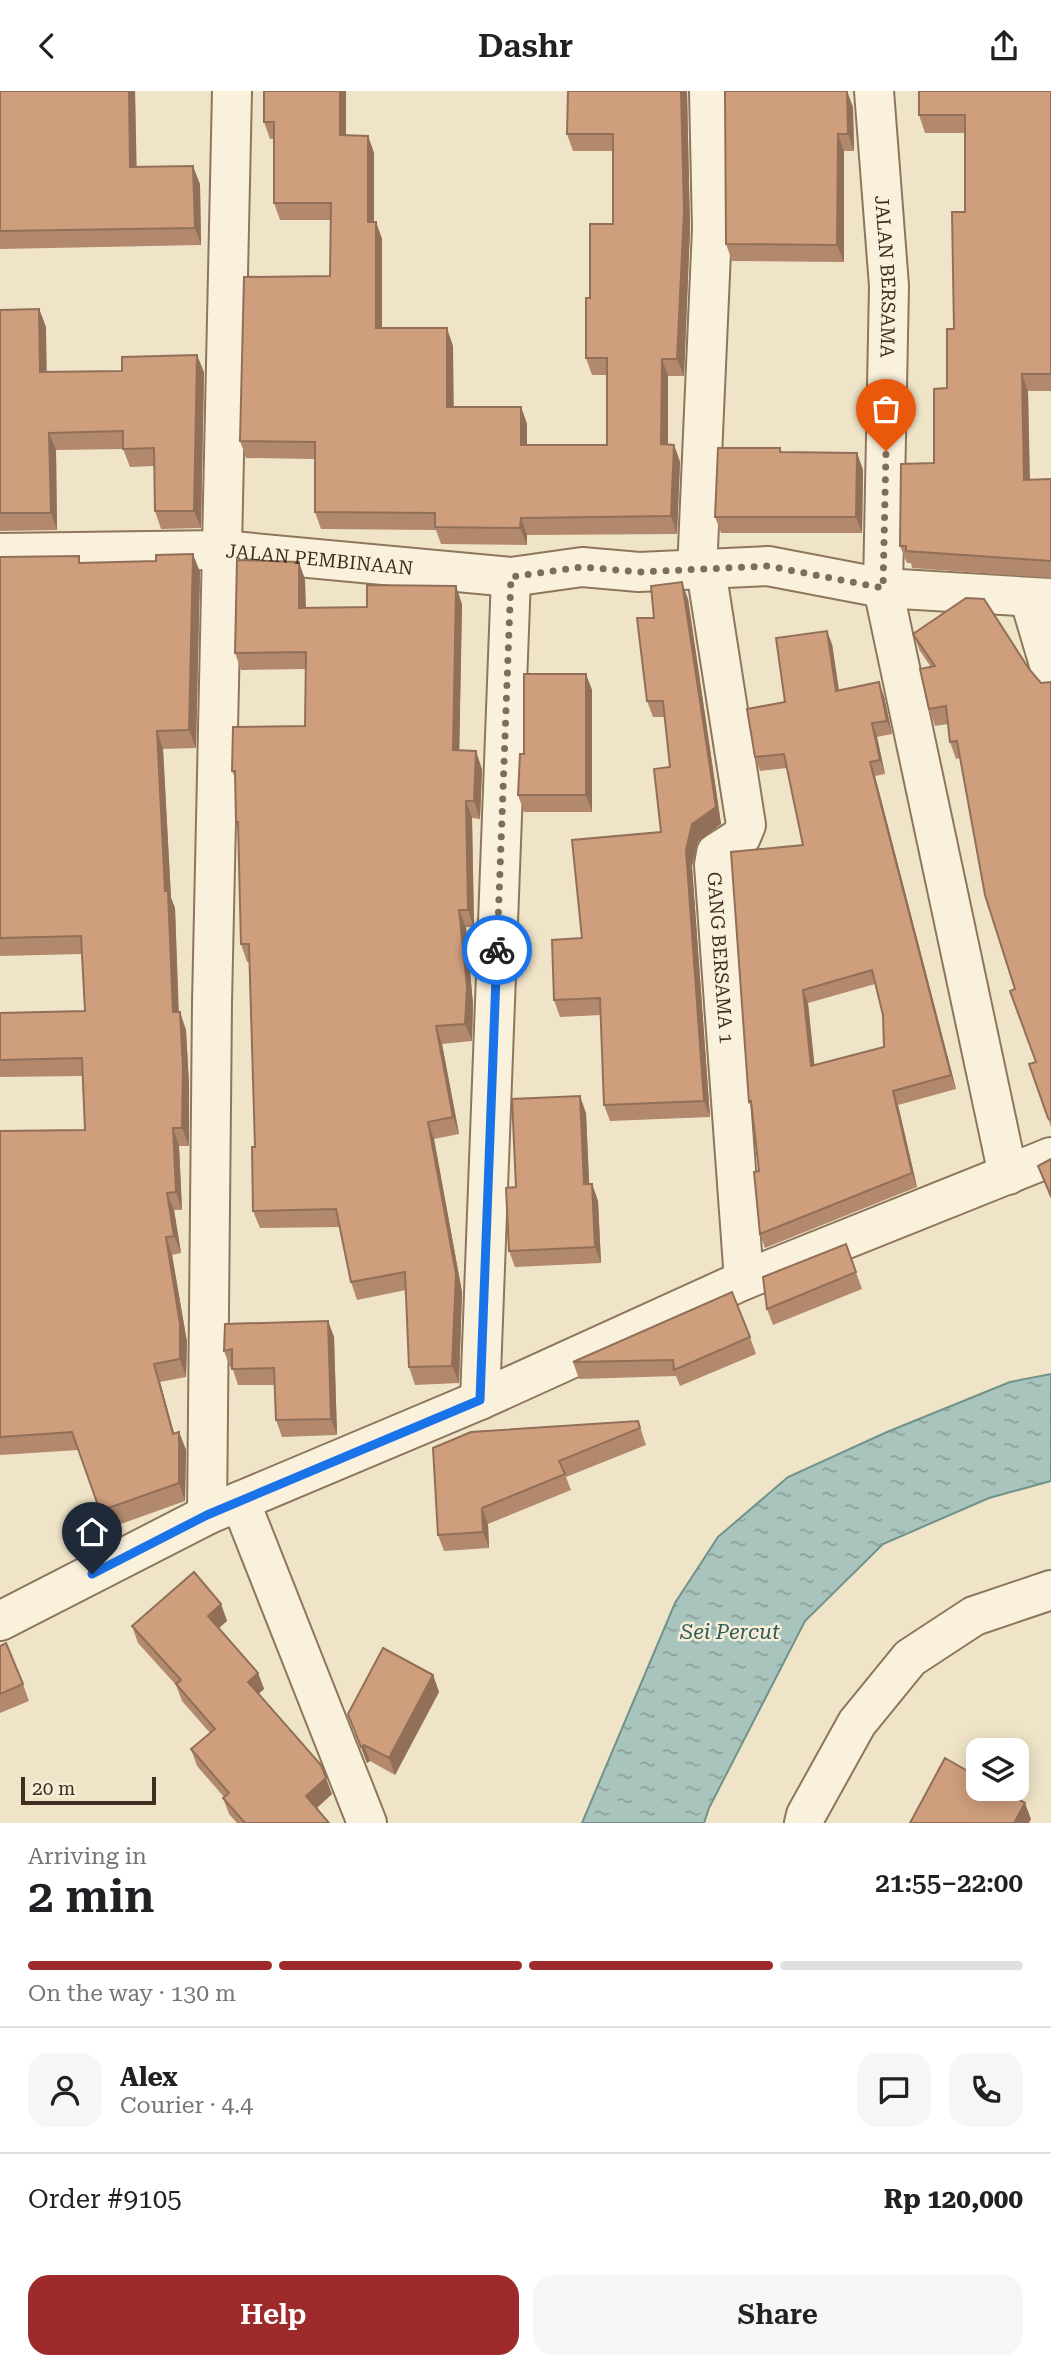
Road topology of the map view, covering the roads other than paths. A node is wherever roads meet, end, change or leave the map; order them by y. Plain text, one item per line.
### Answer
1 (232, 91) edge
2 (709, 91) edge
3 (874, 91) edge
4 (222, 550) junction
5 (0, 553) edge
6 (701, 570) junction
7 (511, 577) junction
8 (883, 588) junction
9 (1040, 598) edge
10 (1051, 671) edge
11 (1051, 1157) edge
12 (1008, 1175) junction
13 (744, 1280) junction
14 (480, 1400) junction
15 (223, 1508) junction
16 (1051, 1590) edge
17 (0, 1621) edge
18 (367, 1823) edge
19 (804, 1823) edge

1 - 4 street
2 - 6 street, GANG BERSAMA 1
3 - 8 street, JALAN BERSAMA
4 - 5 street, JALAN PEMBINAAN
4 - 7 street, JALAN PEMBINAAN
4 - 15 street
6 - 7 street, JALAN PEMBINAAN
6 - 8 street, JALAN PEMBINAAN
6 - 13 street, GANG BERSAMA 1
7 - 14 street
8 - 9 street, JALAN PEMBINAAN
8 - 12 street, JALAN BERSAMA
9 - 10 street
11 - 12 street
12 - 13 street
13 - 14 street
14 - 15 street
15 - 17 street
15 - 18 street
16 - 19 street

